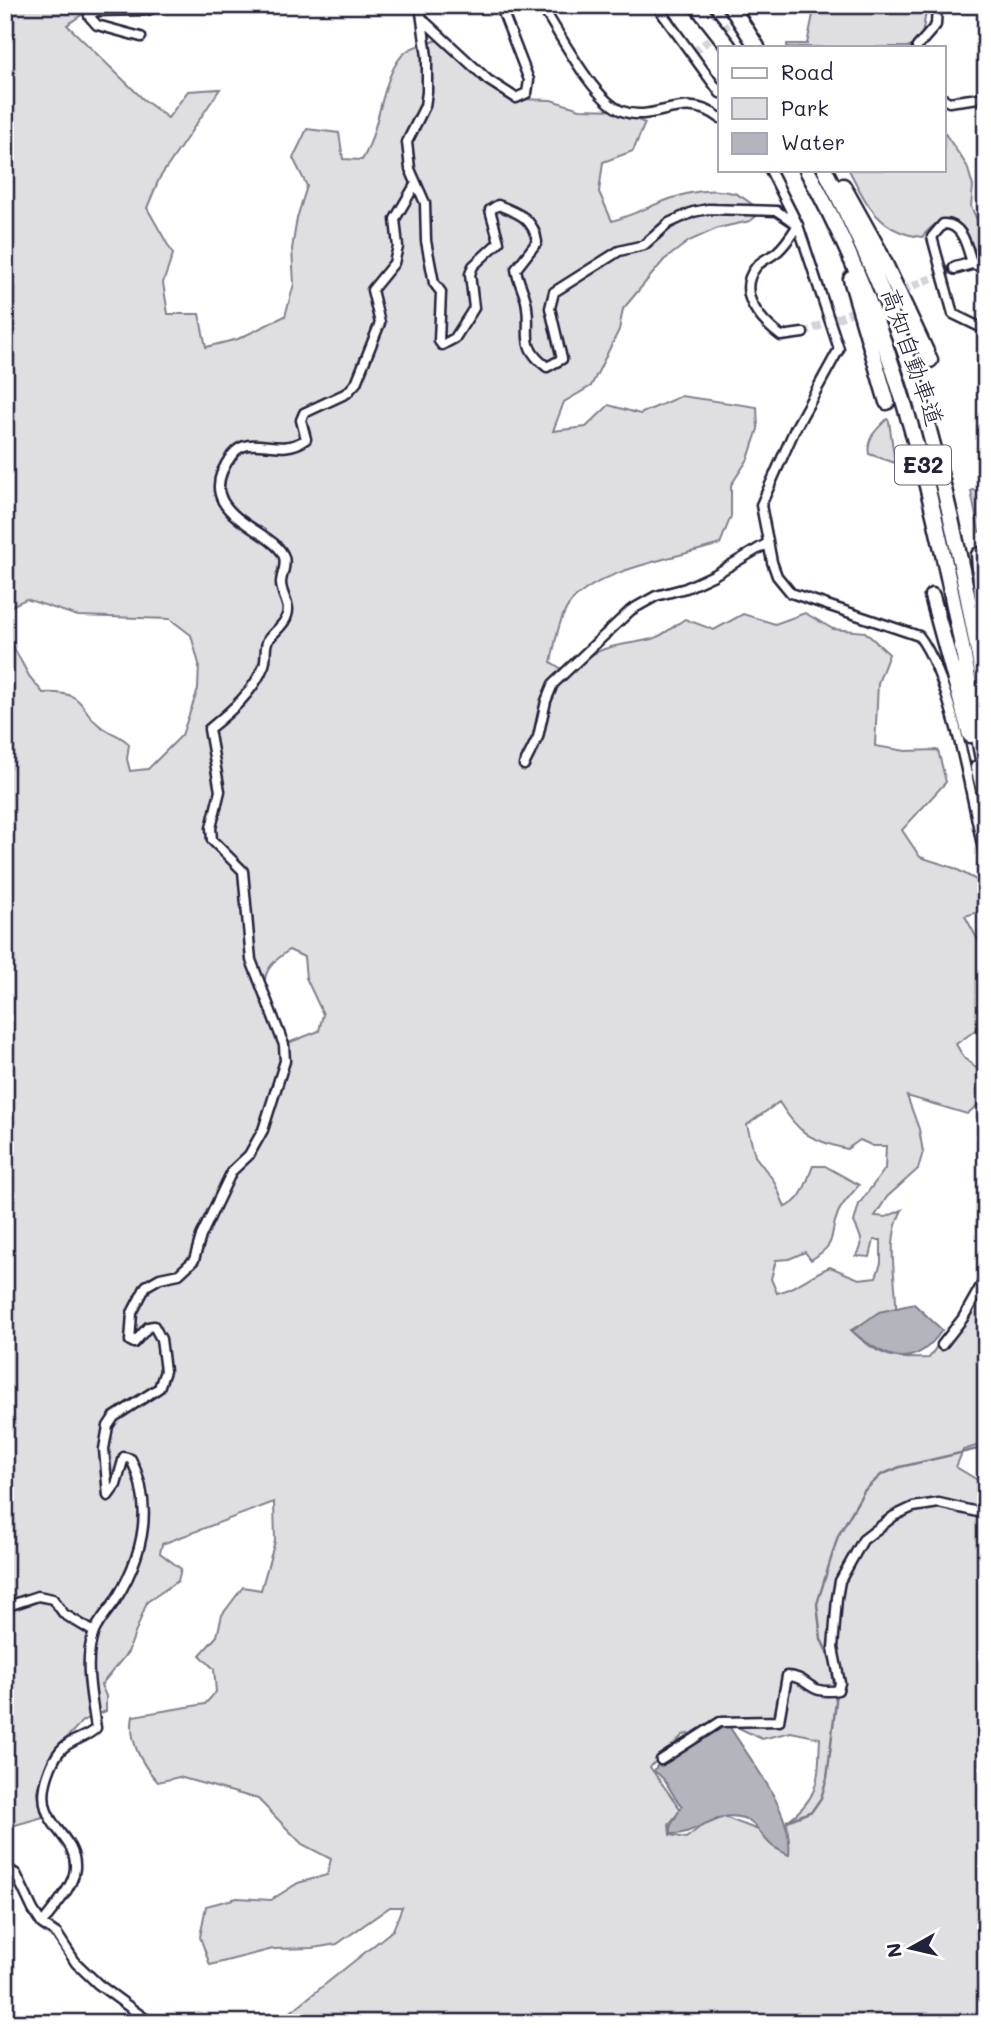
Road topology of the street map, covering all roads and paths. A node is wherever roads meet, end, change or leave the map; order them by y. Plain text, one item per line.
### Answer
1 (162, 5) edge
2 (420, 5) edge
3 (500, 5) edge
4 (541, 5) edge
5 (656, 5) edge
6 (696, 5) edge
7 (730, 5) edge
8 (937, 5) edge
9 (422, 19) junction
10 (141, 37) dead end
11 (728, 46) edge
12 (756, 46) edge
13 (918, 46) edge
14 (718, 90) edge
15 (986, 97) edge
16 (946, 100) edge
17 (718, 116) edge
18 (771, 172) edge
19 (806, 172) edge
20 (806, 172) edge
21 (826, 172) edge
22 (833, 172) edge
23 (415, 185) junction
24 (798, 225) junction
25 (972, 263) junction
26 (986, 266) edge
27 (954, 268) tunnel mouth
28 (986, 330) edge
29 (803, 333) tunnel mouth
30 (930, 360) dead end
31 (887, 402) dead end
32 (766, 544) junction
33 (979, 555) dead end
34 (932, 596) dead end
35 (986, 649) edge
36 (986, 695) edge
37 (524, 765) dead end
38 (986, 776) edge
39 (986, 797) edge
40 (986, 864) edge
41 (986, 1277) edge
42 (942, 1345) dead end
43 (986, 1514) edge
44 (5, 1607) edge
45 (94, 1632) junction
46 (662, 1760) dead end
47 (5, 1867) edge
48 (43, 1924) junction
49 (151, 2023) edge

1 - 10 street
2 - 9 street
3 - 9 street
4 - 17 street
5 - 14 street
6 - 11 highway
7 - 12 highway
8 - 13 street
9 - 23 street
15 - 16 street
18 - 24 street
19 - 31 highway
20 - 38 highway, 高知自動車道 / E32
21 - 36 highway, 高知自動車道 / E32
22 - 30 highway
23 - 24 street
23 - 45 street
24 - 29 street
24 - 32 street
25 - 26 street
25 - 27 street
25 - 28 street
32 - 37 street
32 - 40 street
33 - 35 highway
34 - 39 highway
41 - 42 street
43 - 46 street
44 - 45 street
45 - 48 street
47 - 48 street
48 - 49 street

